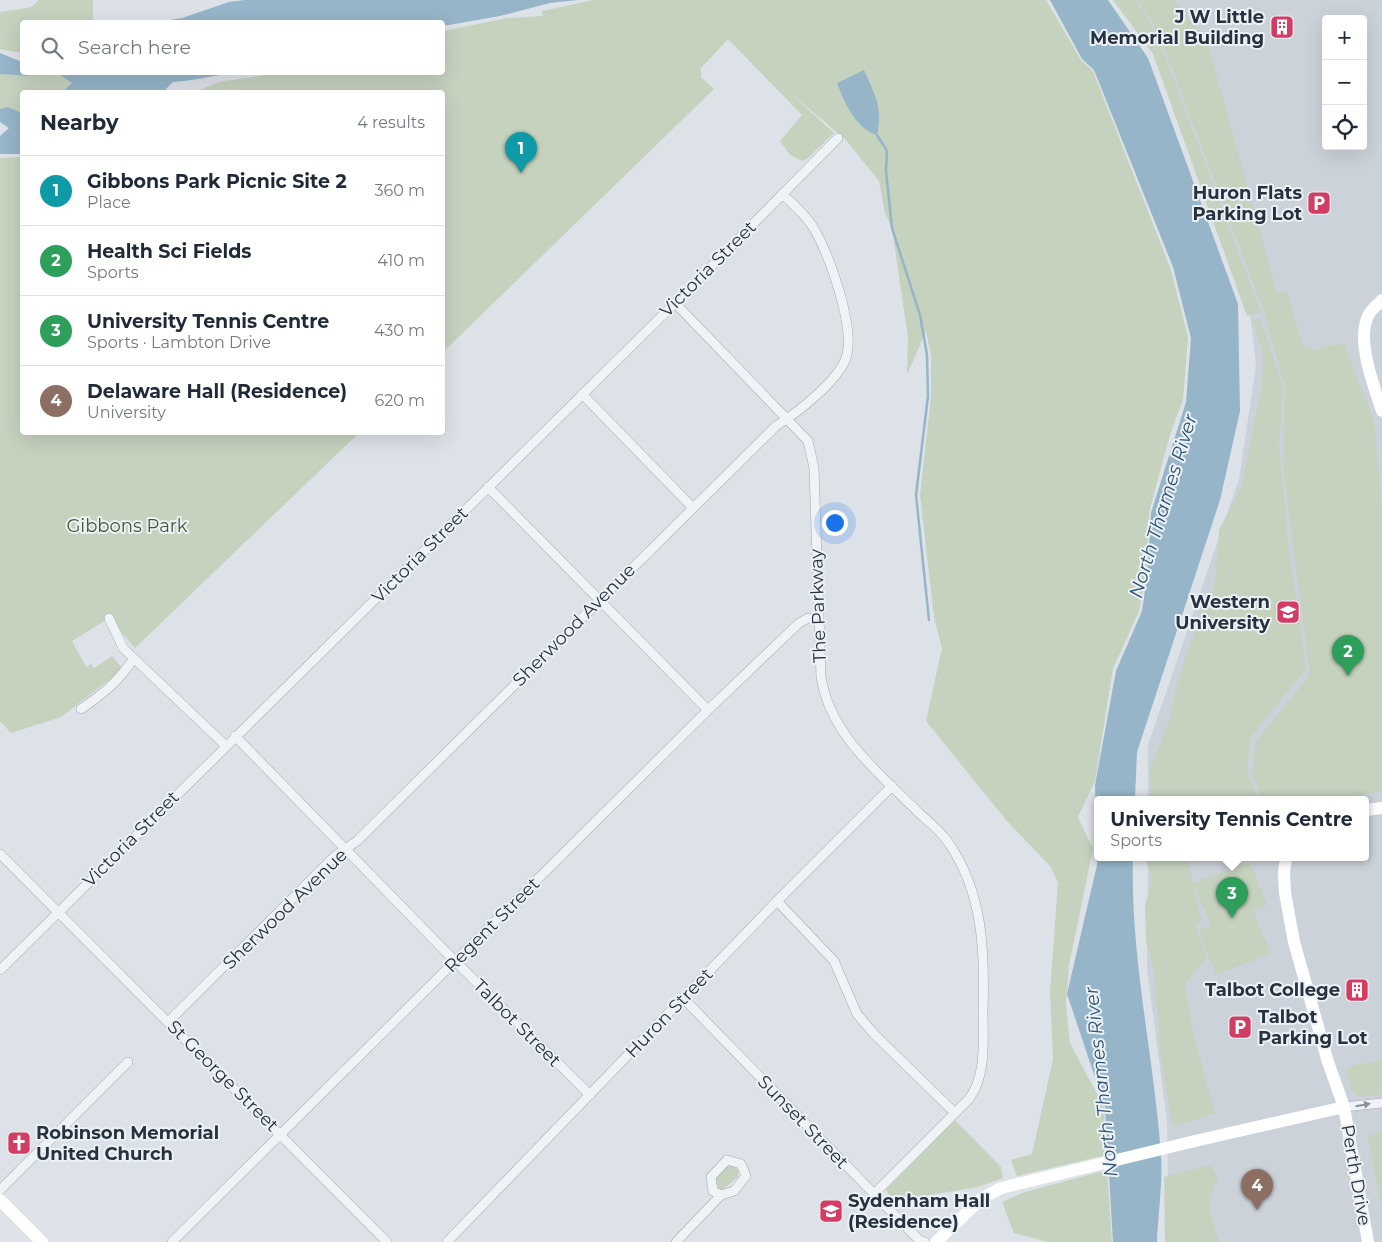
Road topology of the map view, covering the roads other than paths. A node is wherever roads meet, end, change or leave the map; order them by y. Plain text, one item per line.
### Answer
1 (838, 138) dead end
2 (782, 194) junction
3 (1382, 300) edge
4 (675, 303) junction
5 (582, 394) junction
6 (1382, 411) edge
7 (788, 418) junction
8 (488, 487) junction
9 (693, 508) junction
10 (599, 600) junction
11 (109, 618) dead end
12 (818, 618) junction
13 (134, 658) junction
14 (81, 709) dead end
15 (708, 710) junction
16 (235, 736) junction
17 (225, 746) junction
18 (893, 787) junction
19 (1382, 808) edge
20 (1369, 810) edge
21 (345, 850) junction
22 (0, 854) edge
23 (1286, 861) edge
24 (777, 902) junction
25 (58, 911) junction
26 (455, 962) junction
27 (0, 970) edge
28 (683, 998) junction
29 (169, 1021) junction
30 (128, 1062) dead end
31 (590, 1094) junction
32 (1382, 1103) edge
33 (1344, 1107) junction
34 (955, 1113) junction
35 (280, 1134) junction
36 (0, 1190) edge
37 (720, 1195) dead end
38 (873, 1195) junction
39 (2, 1205) edge
40 (42, 1242) edge
41 (172, 1242) edge
42 (387, 1242) edge
43 (447, 1242) edge
44 (676, 1242) edge
45 (925, 1242) edge
46 (936, 1242) edge
47 (1368, 1242) edge

1 - 2 street, Victoria Street
2 - 4 street, Victoria Street
2 - 7 street, Sherwood Avenue
3 - 6 street
4 - 5 street, Victoria Street
4 - 7 street, The Parkway
5 - 8 street, Victoria Street
5 - 9 street
7 - 9 street, Sherwood Avenue
7 - 12 street, The Parkway
8 - 10 street
8 - 16 street, Victoria Street
9 - 10 street, Sherwood Avenue
10 - 15 street
10 - 21 street, Sherwood Avenue
11 - 13 street
12 - 15 street, Regent Street
12 - 18 street, The Parkway
13 - 14 street
13 - 17 street
15 - 26 street, Regent Street
16 - 17 street, Victoria Street
16 - 21 street, Talbot Street
17 - 25 street, Victoria Street
18 - 24 street, Huron Street
18 - 34 street, The Parkway
19 - 20 street
21 - 26 street, Talbot Street
21 - 29 street, Sherwood Avenue
22 - 25 street, St George Street
23 - 33 street, Perth Drive
24 - 28 street, Huron Street
24 - 34 street
25 - 27 street, Victoria Street
25 - 29 street, St George Street
26 - 31 street, Talbot Street
26 - 35 street, Regent Street
28 - 31 street, Huron Street
28 - 38 street, Sunset Street
29 - 35 street, St George Street
30 - 36 street
31 - 43 street, Huron Street
33 -> 32 street
33 - 46 street
33 - 47 street, Perth Drive
34 - 38 street
35 - 41 street, Regent Street
35 - 42 street, St George Street
37 - 44 street
38 - 45 street, Sunset Street
39 - 40 street

